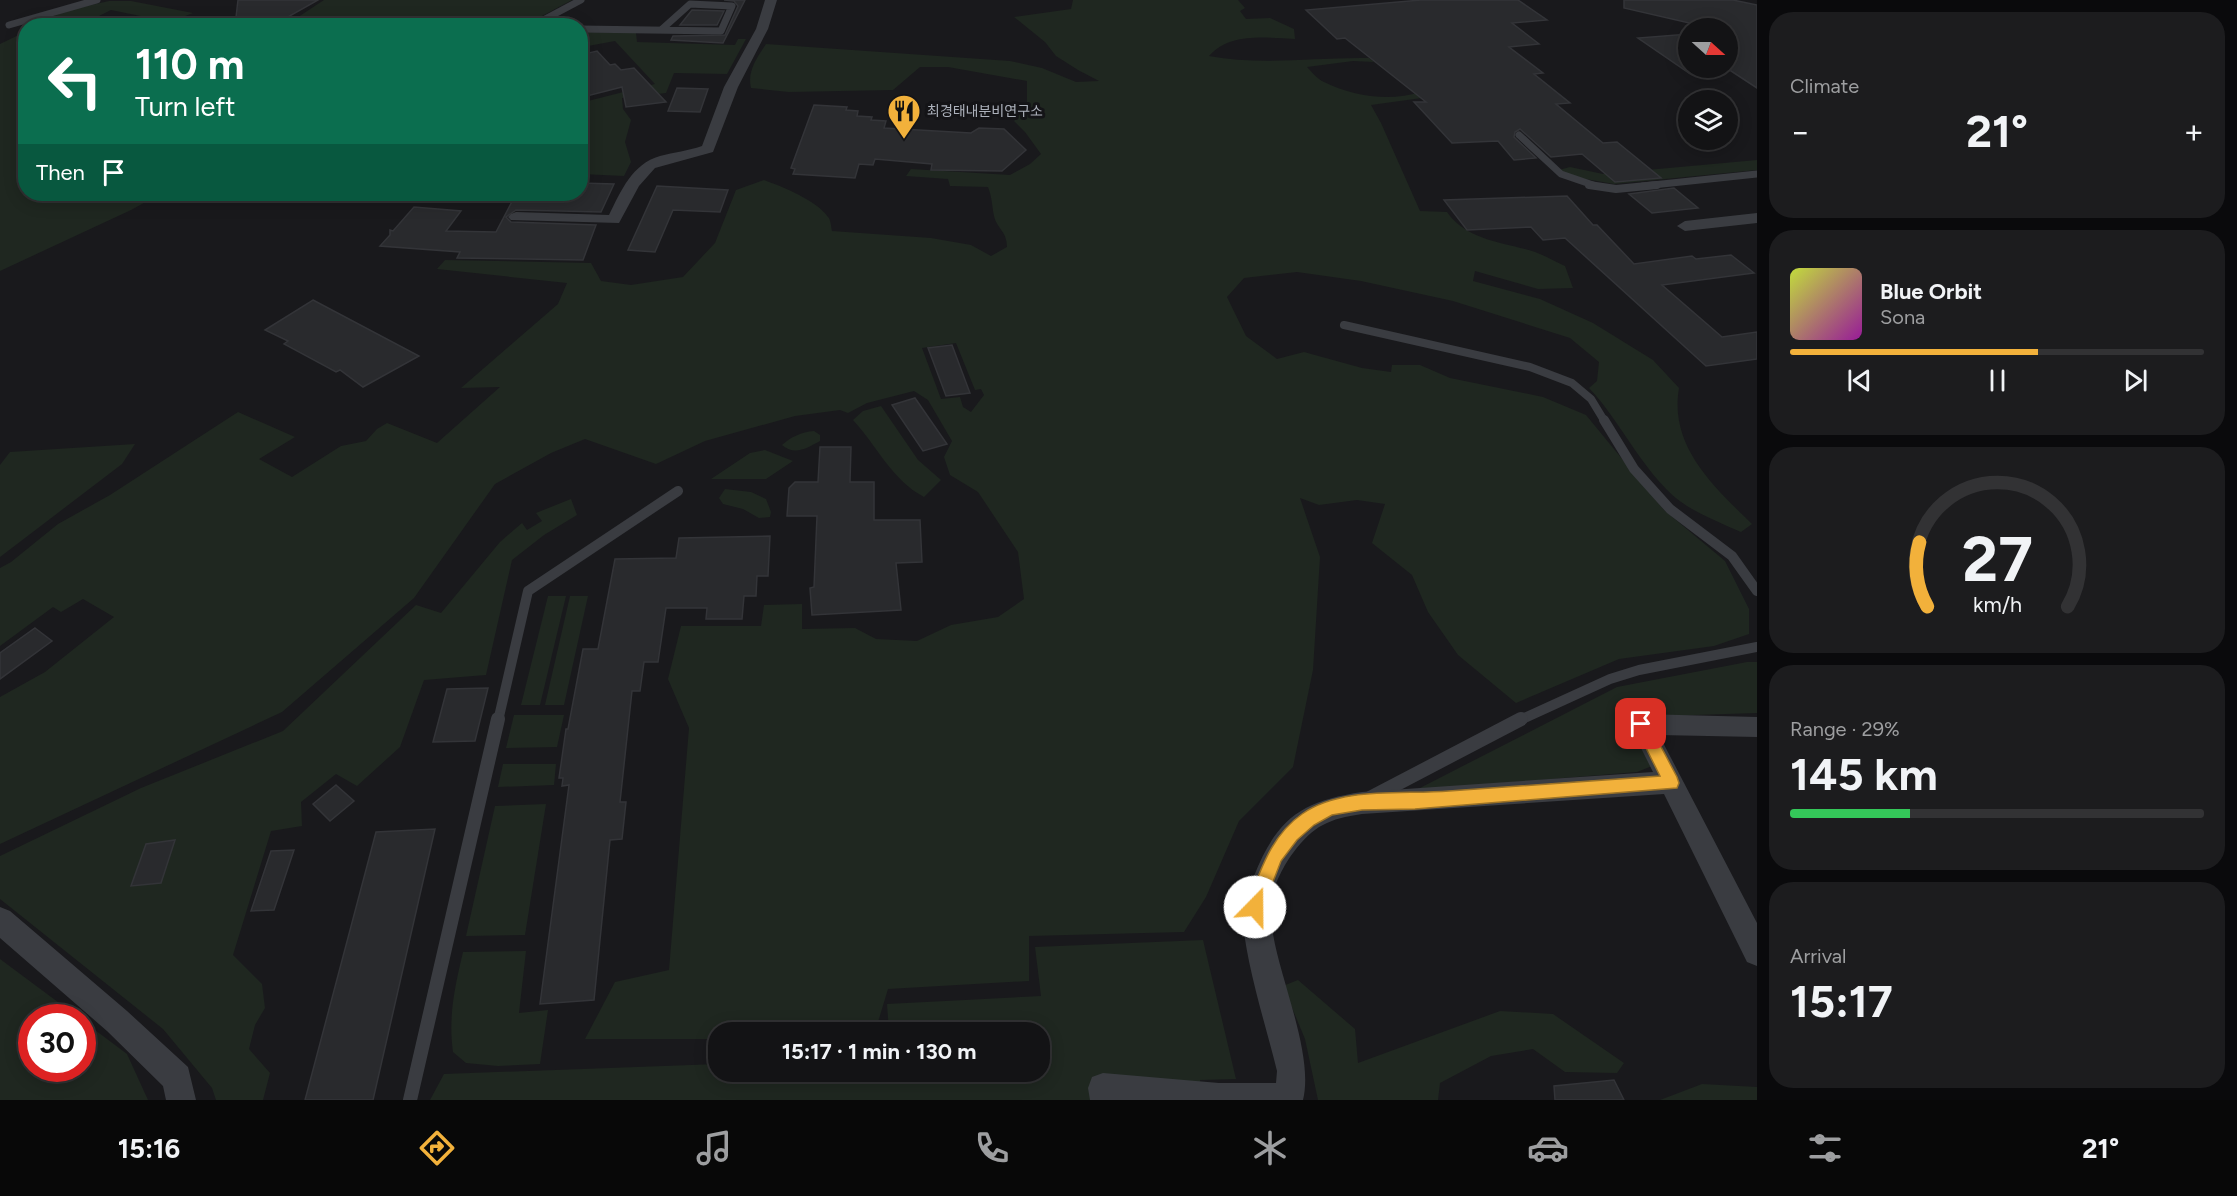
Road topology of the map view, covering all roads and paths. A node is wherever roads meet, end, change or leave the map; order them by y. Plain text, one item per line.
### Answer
1 (97, 0) edge
2 (581, 0) edge
3 (771, 0) edge
4 (56, 3) dead end
5 (22, 18) edge
6 (32, 18) edge
7 (547, 18) edge
8 (18, 20) edge
9 (18, 22) edge
10 (9, 25) junction
11 (0, 29) edge
12 (588, 29) edge
13 (661, 30) junction
14 (1519, 135) dead end
15 (1757, 174) edge
16 (516, 217) dead end
17 (1757, 218) edge
18 (1685, 226) dead end
19 (1344, 325) dead end
20 (678, 491) dead end
21 (1757, 591) edge
22 (1757, 647) edge
23 (1757, 727) edge
24 (1671, 783) junction
25 (1362, 803) junction
26 (0, 920) edge
27 (1757, 952) edge
28 (1290, 1099) edge
29 (181, 1100) edge
30 (410, 1100) edge
31 (1105, 1100) edge

1 - 6 lane
2 - 7 lane
3 - 16 street
4 - 5 lane
8 - 10 lane
9 - 10 lane
10 - 11 lane
12 - 13 lane
13 - 13 lane
14 - 15 lane
17 - 18 street
19 - 21 lane
20 - 30 lane
22 - 25 lane
23 - 24 street
24 - 25 street
24 - 27 street
25 - 28 street
26 - 29 street
28 - 31 street

